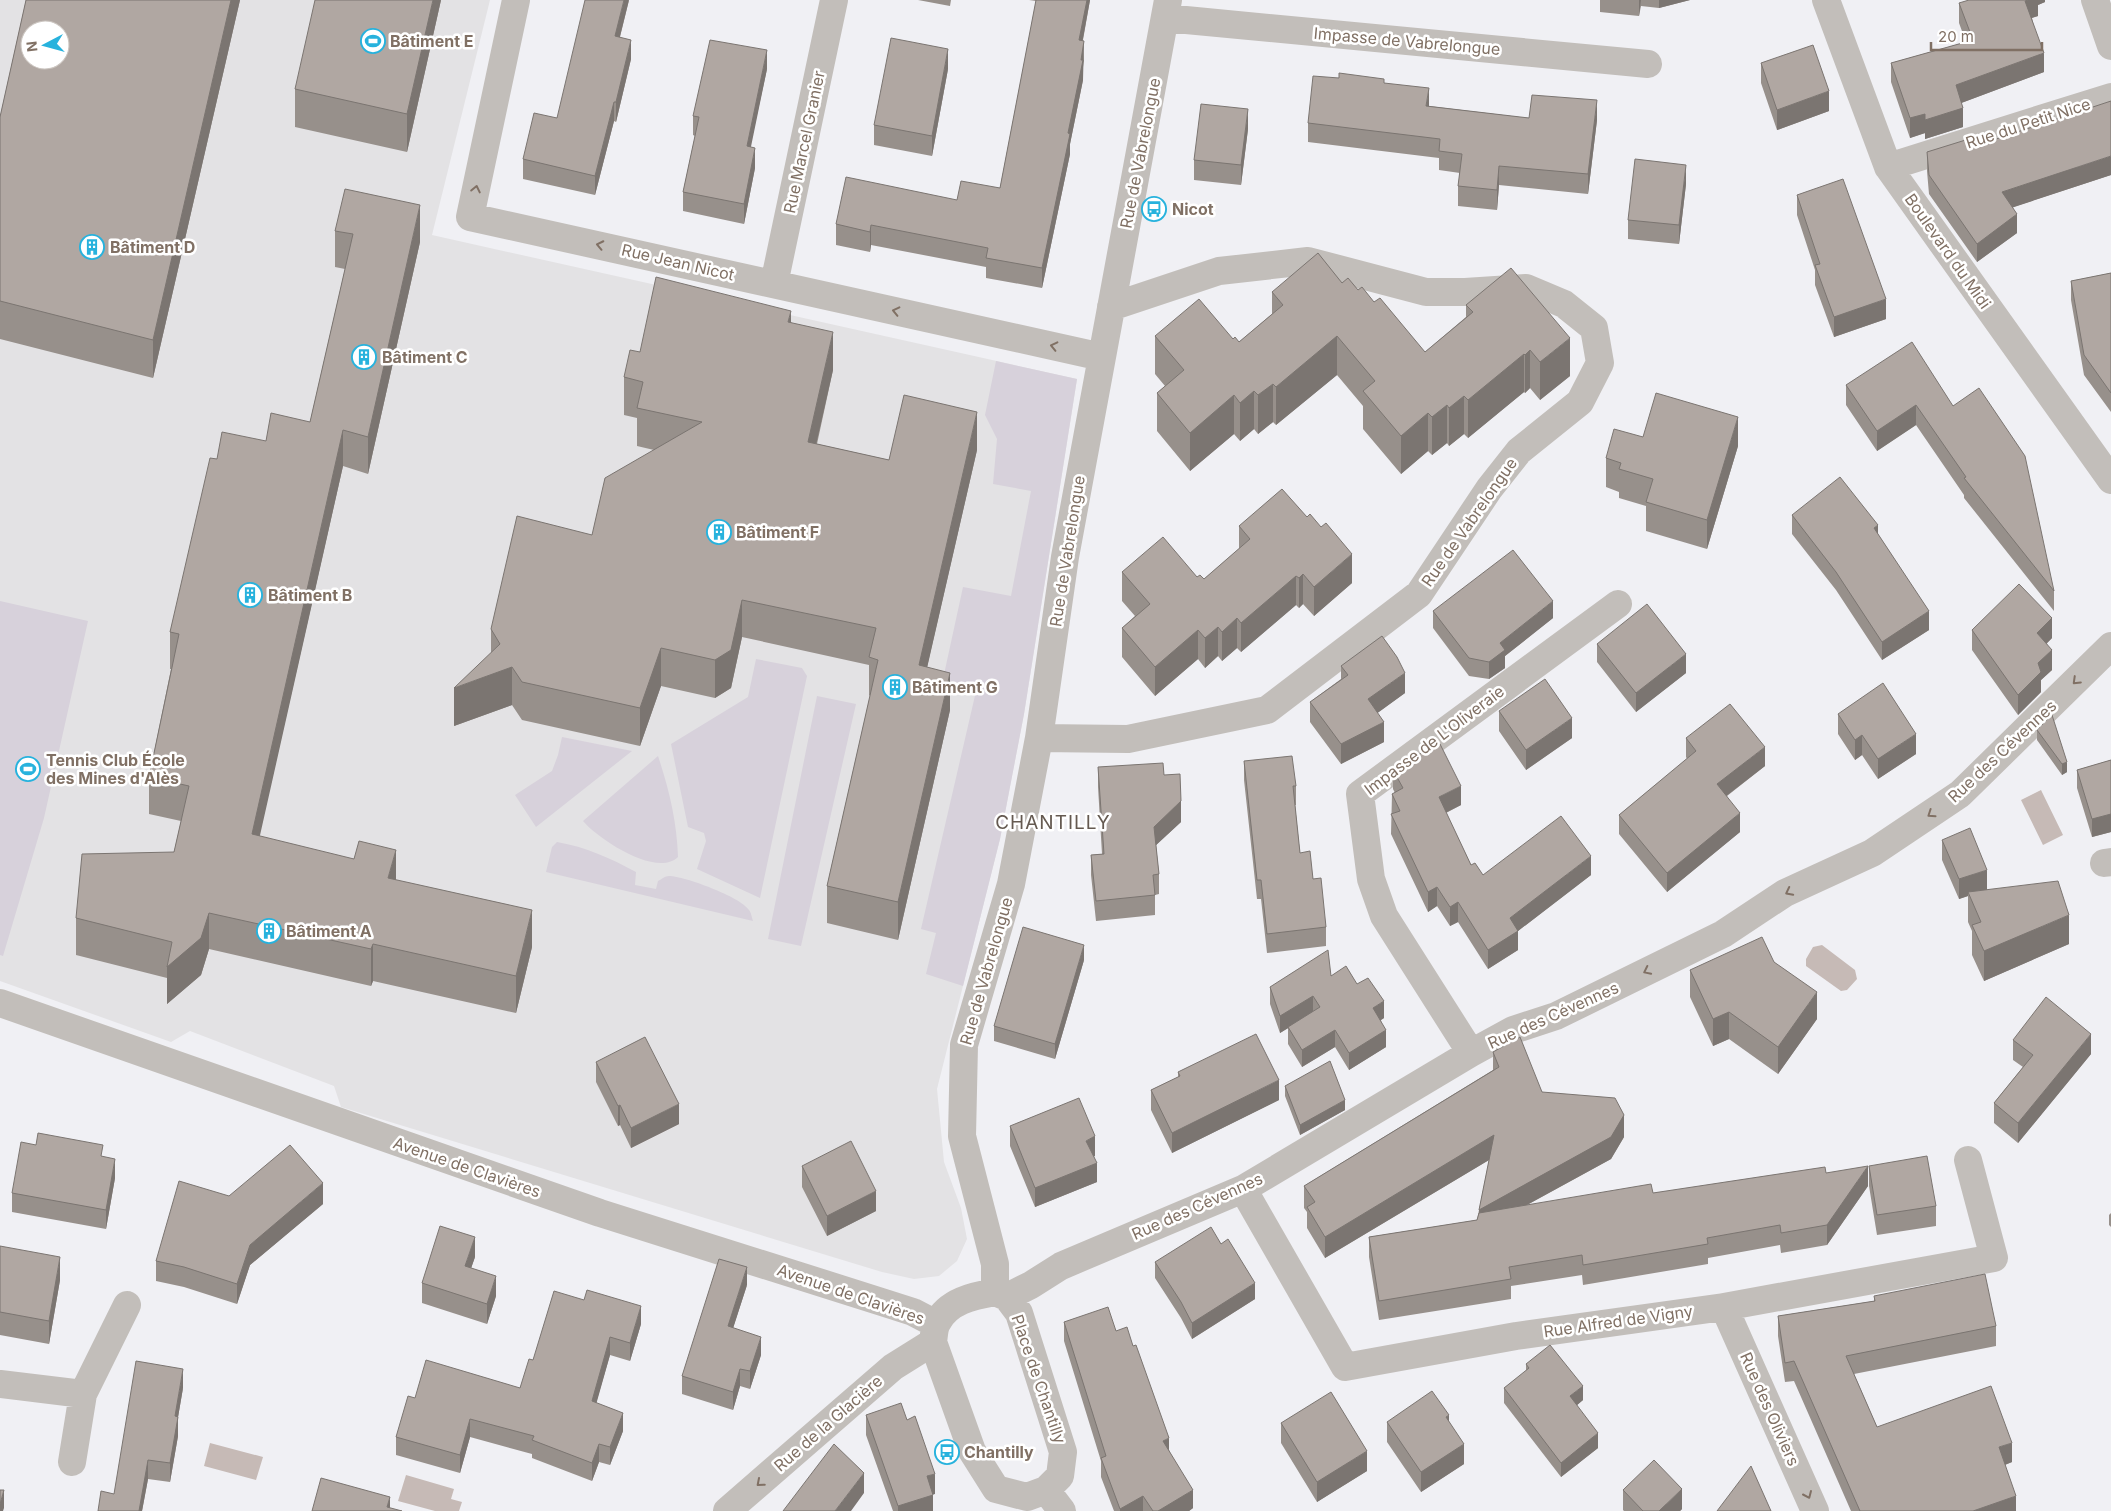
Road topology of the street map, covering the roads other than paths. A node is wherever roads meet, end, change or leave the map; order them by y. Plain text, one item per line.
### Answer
1 (516, 0) edge
2 (834, 0) edge
3 (1826, 0) edge
4 (2095, 0) edge
5 (1167, 9) edge
6 (2111, 46) edge
7 (1648, 64) dead end
8 (2111, 96) edge
9 (1888, 167) junction
10 (774, 284) junction
11 (1111, 307) junction
12 (1102, 357) junction
13 (2111, 480) edge
14 (1618, 604) dead end
15 (2111, 646) edge
16 (1039, 738) junction
17 (0, 1003) edge
18 (1471, 1052) junction
19 (1968, 1160) dead end
20 (1243, 1189) junction
21 (1001, 1295) junction
22 (127, 1305) dead end
23 (1724, 1307) junction
24 (934, 1333) junction
25 (0, 1384) edge
26 (83, 1394) junction
27 (72, 1462) dead end
28 (1029, 1499) edge
29 (727, 1511) edge
30 (1062, 1511) edge
31 (1815, 1511) edge

10 -> 1 street, Rue Jean Nicot
2 - 10 street, Rue Marcel Granier
3 - 9 street, Boulevard du Midi
4 - 6 street
5 - 7 street, Impasse de Vabrelongue
5 - 11 street, Rue de Vabrelongue
8 - 9 street, Rue du Petit Nice
9 - 13 street, Boulevard du Midi
12 -> 10 street, Rue Jean Nicot
11 - 12 street, Rue de Vabrelongue
11 - 16 street, Rue de Vabrelongue
12 - 16 street, Rue de Vabrelongue
14 - 18 street, Impasse de L'Oliveraie
15 -> 18 street, Rue des Cévennes
16 - 21 street, Rue de Vabrelongue
17 - 24 street, Avenue de Clavières
18 - 20 street, Rue des Cévennes
19 - 23 street, Rue Alfred de Vigny
20 - 21 street, Rue des Cévennes
20 - 23 street, Rue Alfred de Vigny
21 - 24 street
21 - 28 street, Place de Chantilly
22 - 26 street
23 -> 31 street, Rue des Oliviers
24 - 28 street
24 -> 29 street, Rue de la Glacière
25 - 26 street
26 - 27 street
28 - 30 street

